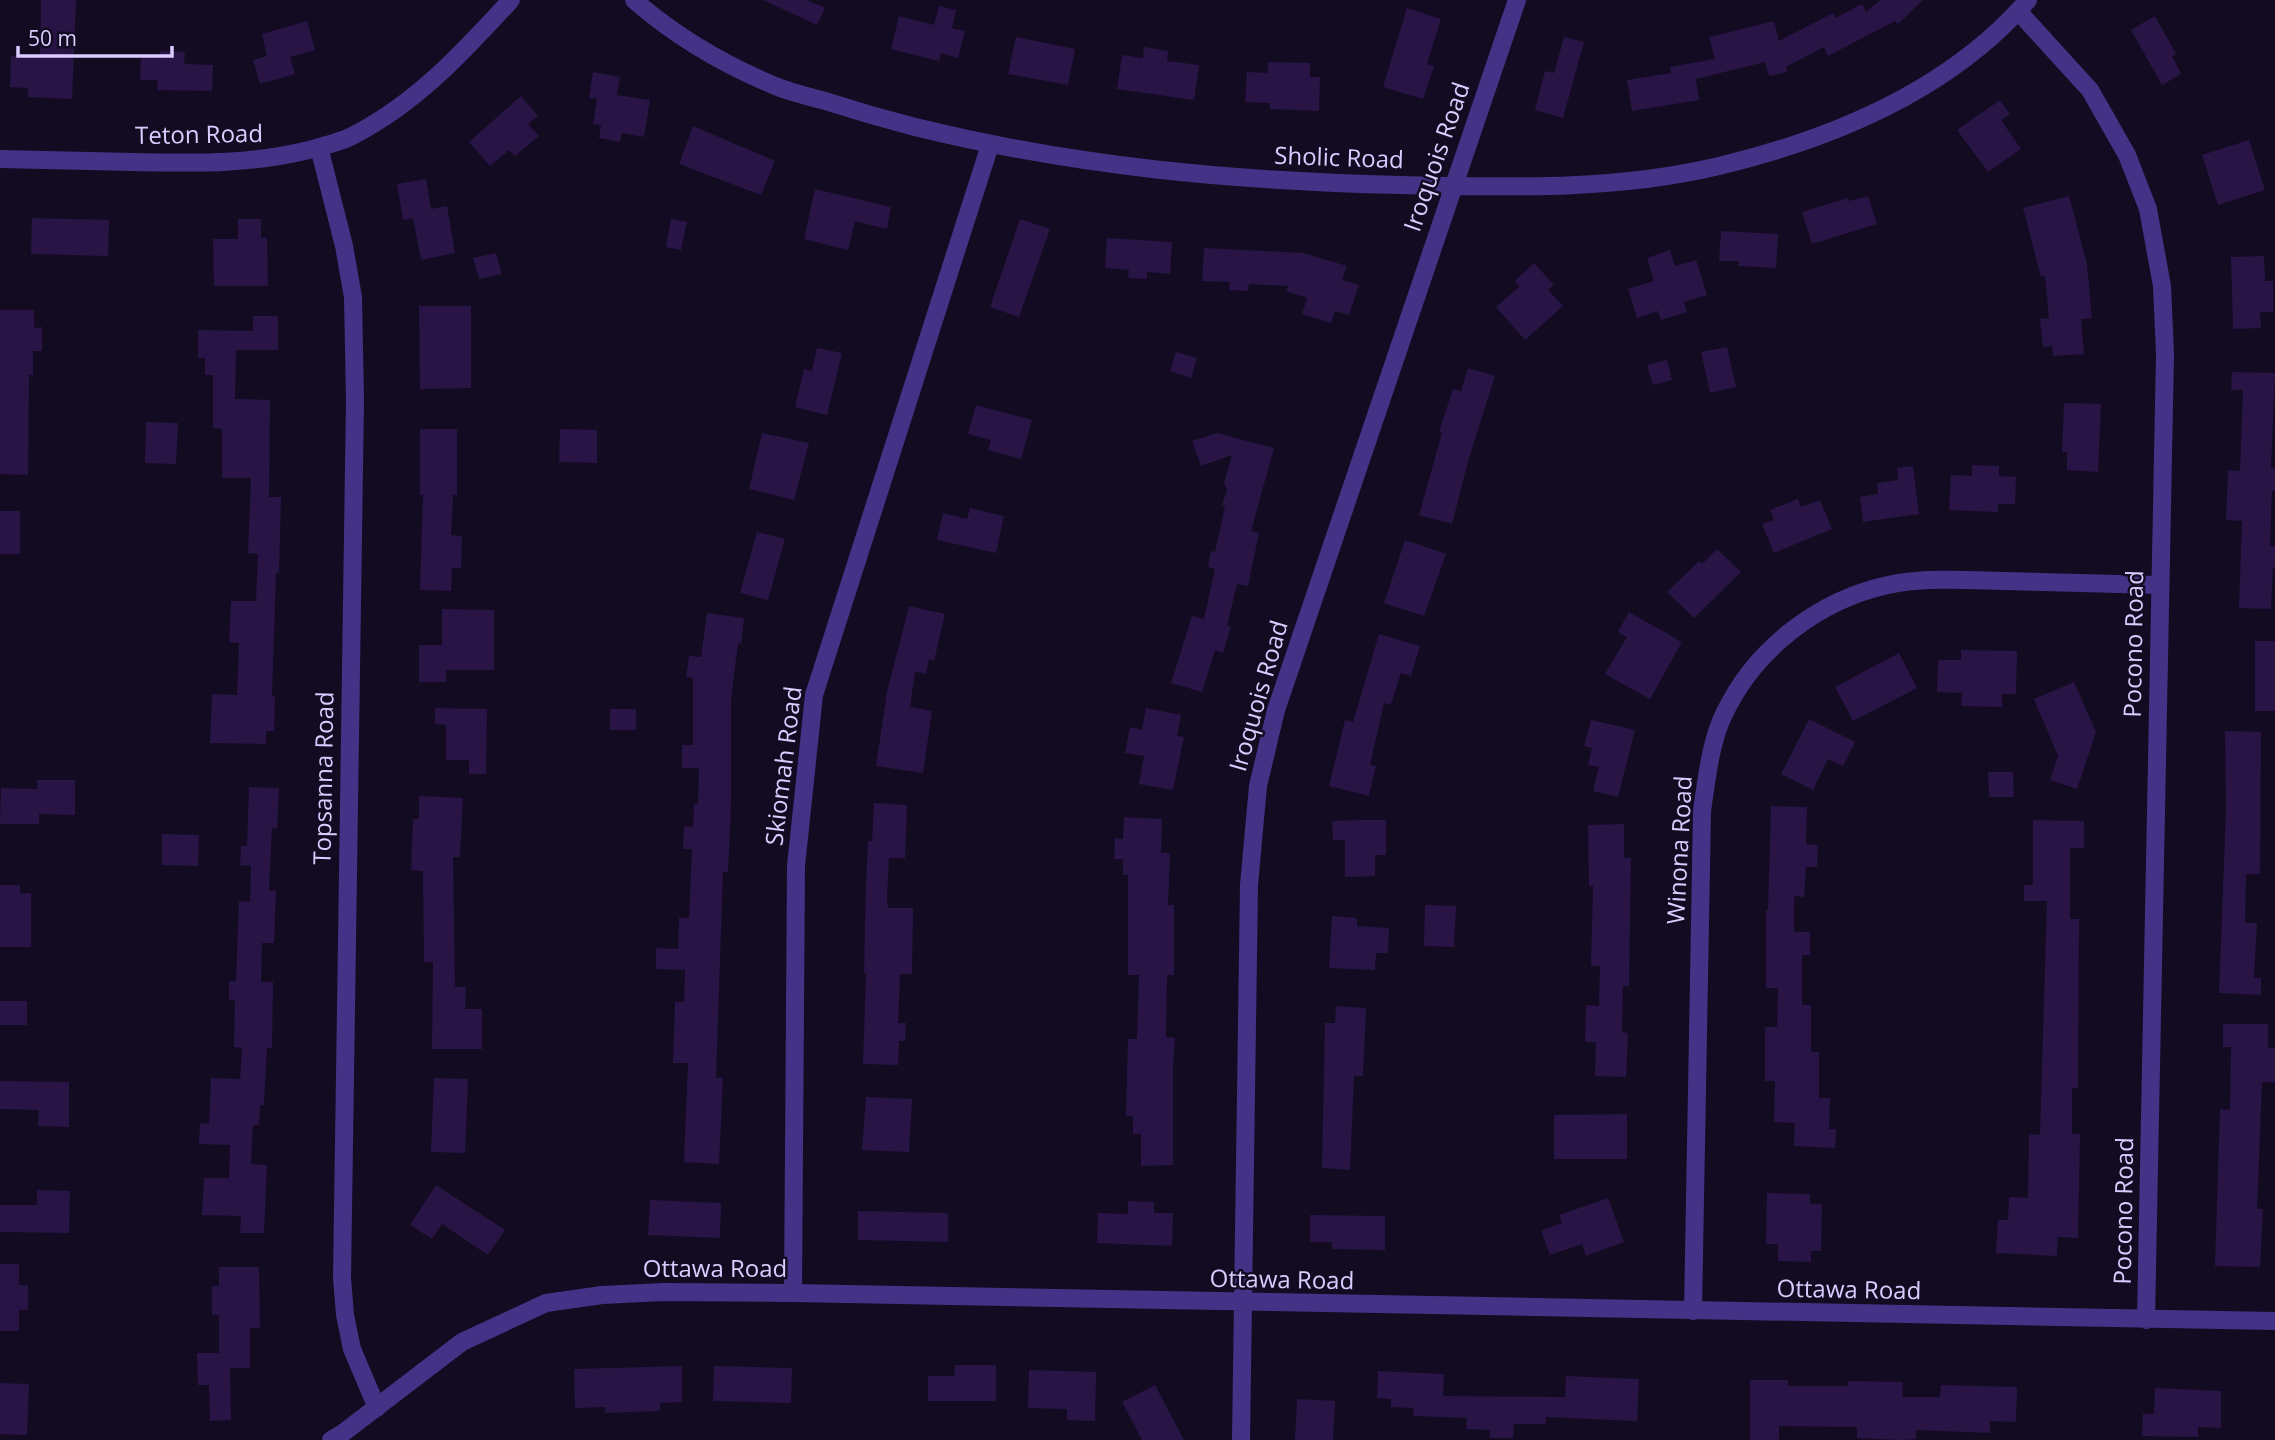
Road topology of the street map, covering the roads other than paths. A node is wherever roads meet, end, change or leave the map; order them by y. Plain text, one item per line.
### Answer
1 (512, 0) edge
2 (634, 0) edge
3 (1517, 0) edge
4 (2023, 6) edge
5 (990, 145) junction
6 (318, 147) junction
7 (0, 159) edge
8 (1453, 186) junction
9 (2160, 585) junction
10 (793, 1293) junction
11 (1243, 1304) junction
12 (1693, 1311) junction
13 (2146, 1320) junction
14 (2275, 1321) edge
15 (377, 1408) junction
16 (331, 1440) edge
17 (1241, 1440) edge

1 - 6 street, Teton Road
2 - 5 street, Sholic Road
3 - 8 street, Iroquois Road
4 - 8 street, Sholic Road
4 - 9 street, Pocono Road
5 - 8 street, Sholic Road
5 - 10 street, Skiomah Road
6 - 7 street, Teton Road
6 - 15 street, Topsanna Road
8 - 11 street, Iroquois Road
9 - 12 street, Winona Road
9 - 13 street, Pocono Road
10 - 11 street, Ottawa Road
10 - 15 street, Ottawa Road
11 - 12 street, Ottawa Road
11 - 17 street, Iroquois Road
12 - 13 street, Ottawa Road
13 - 14 street, Ottawa Road
15 - 16 street, Ottawa Road

